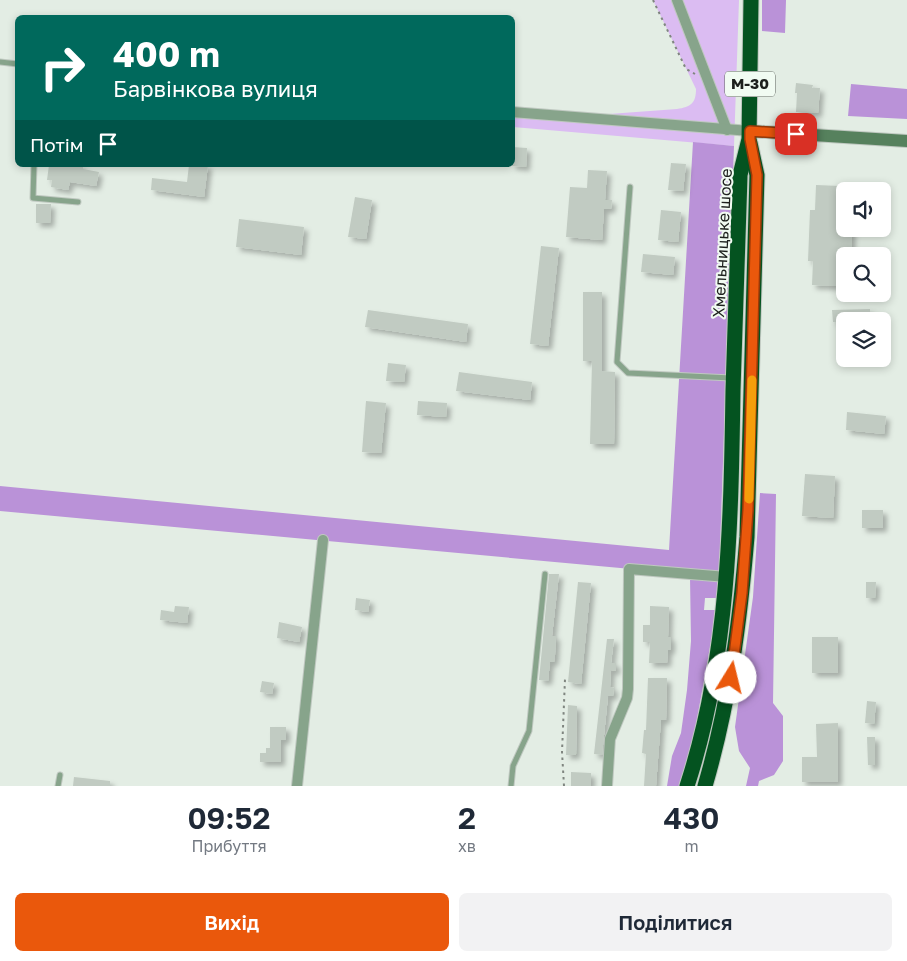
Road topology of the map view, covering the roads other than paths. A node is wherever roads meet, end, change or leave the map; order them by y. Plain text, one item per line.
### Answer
1 (677, 0) edge
2 (751, 0) edge
3 (0, 62) edge
4 (15, 64) edge
5 (515, 112) edge
6 (726, 130) junction
7 (750, 135) junction
8 (907, 141) edge
9 (34, 167) edge
10 (630, 187) dead end
11 (78, 202) dead end
12 (734, 379) junction
13 (323, 540) dead end
14 (546, 574) dead end
15 (727, 577) junction
16 (60, 775) dead end
17 (58, 786) edge
18 (297, 786) edge
19 (511, 786) edge
20 (607, 786) edge
21 (687, 786) edge
22 (705, 786) edge

1 - 6 street
2 - 7 highway, М-30
3 - 4 lane
5 - 6 street
6 - 7 street
7 - 8 street
7 - 12 highway, Хмельницьке шосе / М-30
7 - 22 highway, Хмельницьке шосе / М-30
9 - 11 lane
10 - 12 lane
12 - 15 highway, Хмельницьке шосе / М-30
13 - 18 street
14 - 19 lane
15 - 20 street
15 - 21 highway, Хмельницьке шосе / М-30
16 - 17 lane

